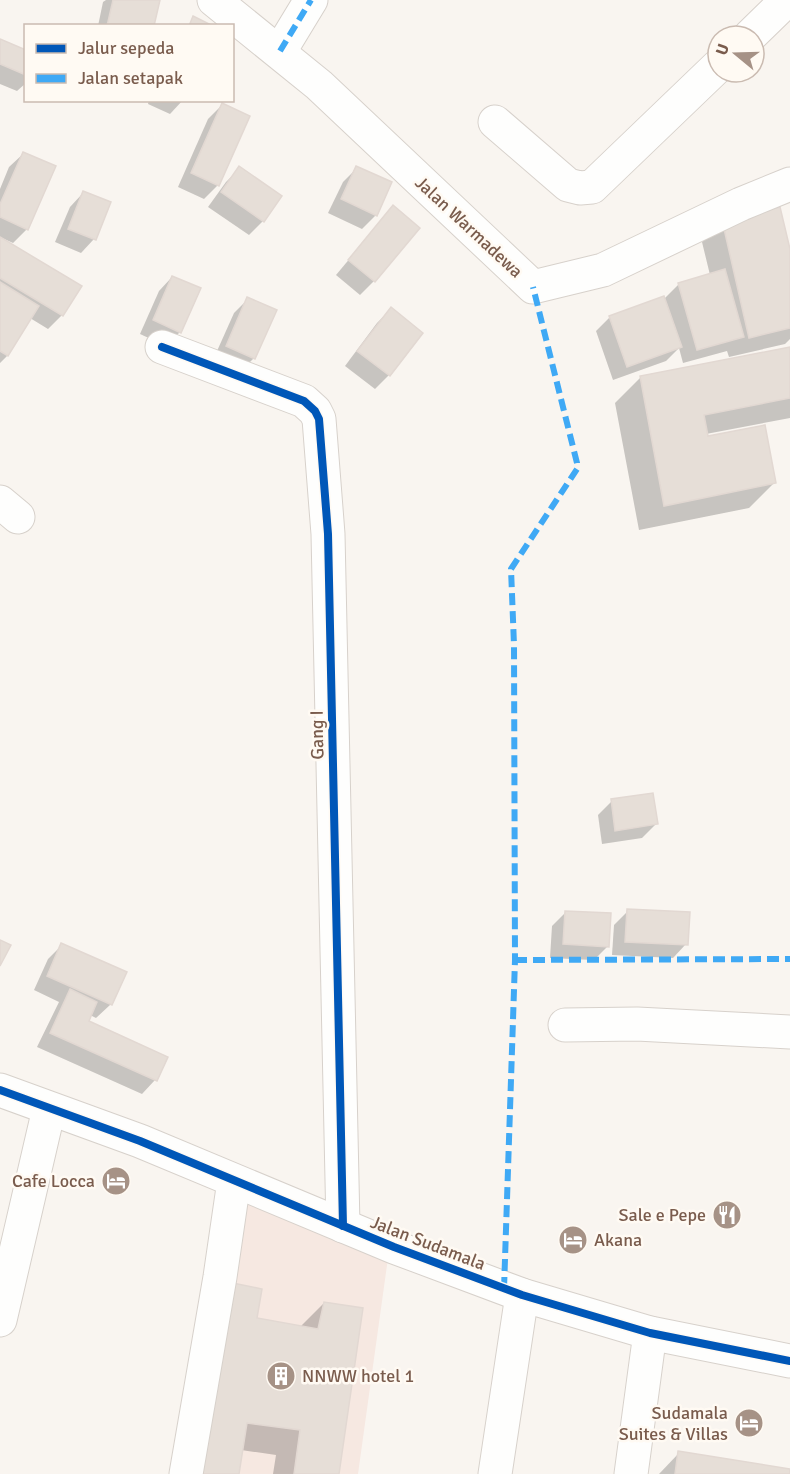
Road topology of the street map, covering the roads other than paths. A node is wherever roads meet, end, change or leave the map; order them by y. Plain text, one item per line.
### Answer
1 (214, 0) edge
2 (311, 0) edge
3 (787, 0) edge
4 (762, 24) edge
5 (280, 51) junction
6 (706, 78) edge
7 (495, 123) dead end
8 (790, 184) edge
9 (162, 347) dead end
10 (565, 1025) dead end
11 (790, 1032) edge
12 (0, 1090) edge
13 (49, 1109) junction
14 (234, 1181) junction
15 (343, 1226) junction
16 (522, 1295) junction
17 (0, 1320) edge
18 (650, 1333) junction
19 (790, 1361) edge
20 (186, 1474) edge
21 (495, 1474) edge
22 (631, 1474) edge

1 - 5 street, Jalan Warmadewa
2 - 5 street
3 - 4 street
5 - 8 street, Jalan Warmadewa
6 - 7 street
9 - 15 street, Gang I
10 - 11 street
12 - 13 street, Jalan Sudamala
13 - 14 street, Jalan Sudamala
13 - 17 street
14 - 15 street, Jalan Sudamala
14 - 20 street
15 - 16 street, Jalan Sudamala
16 - 18 street, Jalan Sudamala
16 - 21 street
18 - 19 street, Jalan Sudamala
18 - 22 street

